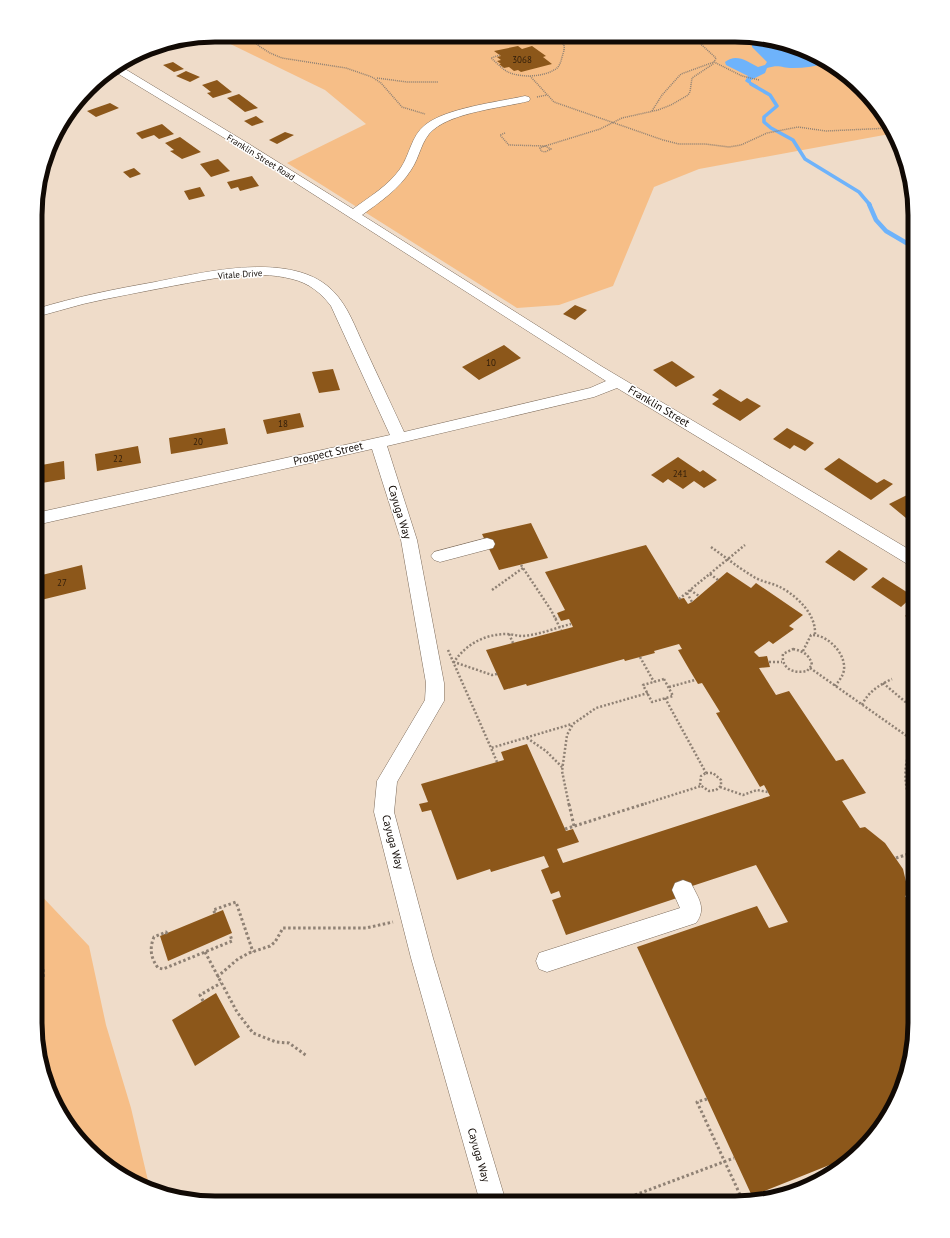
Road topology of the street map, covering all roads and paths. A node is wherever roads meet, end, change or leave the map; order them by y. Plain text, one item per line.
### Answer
1 (255, 42) edge
2 (562, 42) edge
3 (699, 42) edge
4 (500, 55) dead end
5 (714, 62) junction
6 (120, 70) edge
7 (530, 76) junction
8 (375, 78) junction
9 (759, 80) dead end
10 (438, 82) dead end
11 (525, 99) dead end
12 (652, 111) junction
13 (448, 116) junction
14 (612, 123) junction
15 (884, 128) edge
16 (505, 133) dead end
17 (545, 146) junction
18 (353, 215) junction
19 (405, 248) joint
20 (42, 311) edge
21 (618, 382) junction
22 (400, 438) junction
23 (378, 442) junction
24 (42, 518) edge
25 (487, 544) dead end
26 (746, 545) dead end
27 (711, 547) dead end
28 (440, 556) dead end
29 (908, 557) edge
30 (729, 559) junction
31 (521, 565) dead end
32 (523, 568) junction
33 (710, 574) junction
34 (718, 580) dead end
35 (492, 590) dead end
36 (690, 590) junction
37 (687, 593) junction
38 (699, 596) dead end
39 (679, 599) dead end
40 (692, 602) dead end
41 (559, 617) dead end
42 (555, 619) junction
43 (571, 624) dead end
44 (560, 629) junction
45 (508, 634) junction
46 (815, 634) junction
47 (513, 643) dead end
48 (448, 648) dead end
49 (803, 651) junction
50 (640, 657) dead end
51 (454, 662) junction
52 (769, 662) dead end
53 (782, 662) junction
54 (810, 668) junction
55 (497, 674) dead end
56 (892, 678) dead end
57 (695, 680) dead end
58 (654, 682) junction
59 (883, 683) junction
60 (835, 686) junction
61 (669, 687) junction
62 (648, 693) junction
63 (665, 698) junction
64 (908, 704) edge
65 (862, 705) junction
66 (573, 724) junction
67 (908, 736) edge
68 (528, 738) junction
69 (491, 748) junction
70 (908, 752) edge
71 (497, 762) dead end
72 (563, 767) junction
73 (706, 773) junction
74 (701, 786) junction
75 (720, 787) junction
76 (768, 792) dead end
77 (908, 796) edge
78 (574, 826) junction
79 (565, 829) dead end
80 (908, 854) edge
81 (896, 858) dead end
82 (683, 890) dead end
83 (214, 913) dead end
84 (412, 918) junction
85 (636, 933) junction
86 (166, 934) dead end
87 (230, 934) dead end
88 (656, 940) dead end
89 (205, 952) junction
90 (253, 952) junction
91 (547, 961) dead end
92 (42, 964) edge
93 (217, 977) junction
94 (221, 982) junction
95 (42, 986) edge
96 (203, 1001) dead end
97 (307, 1056) dead end
98 (707, 1099) dead end
99 (734, 1158) dead end
100 (724, 1161) junction
101 (635, 1195) dead end
102 (491, 1196) edge
103 (741, 1196) edge

1 - 8 path
2 - 7 path
3 - 5 path
4 - 7 path
5 - 9 path
5 - 12 path
5 - 12 path
6 - 18 street, Franklin Street Road
7 - 14 path
8 - 10 path
8 - 13 path
11 - 13 street
12 - 14 path
13 - 18 street
14 - 15 path
14 - 17 path
16 - 17 path
17 - 17 path
18 - 19 street, Franklin Street Road
19 - 21 street, Franklin Street
20 - 22 street, Vitale Drive
21 - 22 street, Prospect Street
21 - 29 street, Franklin Street
22 - 23 street, Prospect Street
23 - 24 street, Prospect Street
23 - 84 street, Cayuga Way
25 - 28 street
26 - 30 path
27 - 30 path
30 - 33 path
30 - 46 path
31 - 32 path
32 - 35 path
32 - 42 path
33 - 34 path
33 - 36 path
36 - 37 path
36 - 38 path
37 - 39 path
37 - 40 path
41 - 42 path
42 - 44 path
43 - 44 path
44 - 45 path
45 - 47 path
45 - 51 path
46 - 49 path
46 - 60 path
48 - 51 path
49 - 53 path
49 - 54 path
50 - 58 path
51 - 55 path
51 - 69 path
52 - 53 path
53 - 54 path
54 - 60 path
56 - 59 path
57 - 61 path
58 - 61 path
58 - 62 path
59 - 64 path
59 - 65 path
60 - 65 path
61 - 63 path
62 - 63 path
62 - 66 path
63 - 73 path
65 - 67 path
66 - 68 path
66 - 72 path
68 - 69 path
68 - 72 path
69 - 71 path
70 - 77 path
72 - 78 path
73 - 74 path
73 - 75 path
74 - 75 path
74 - 78 path
75 - 76 path
78 - 79 path
80 - 81 path
82 - 85 street
83 - 90 path
84 - 90 path
84 - 102 street, Cayuga Way
85 - 88 street
85 - 91 street
86 - 89 path
87 - 89 path
89 - 93 path
90 - 93 path
92 - 95 path
93 - 94 path
94 - 96 path
94 - 97 path
98 - 100 path
99 - 100 path
100 - 101 path
100 - 103 path

